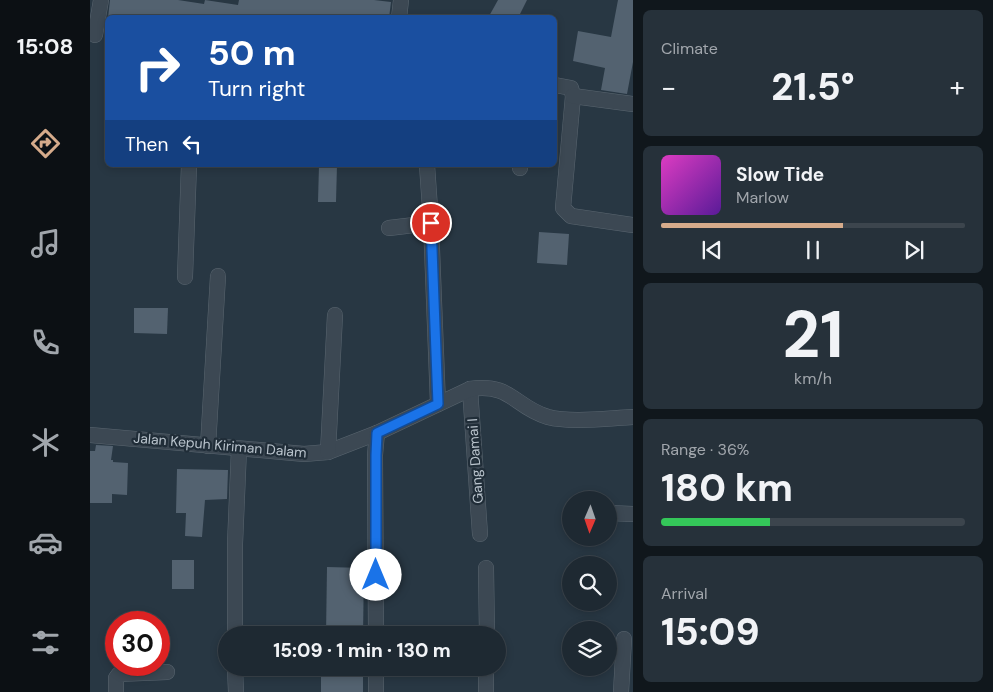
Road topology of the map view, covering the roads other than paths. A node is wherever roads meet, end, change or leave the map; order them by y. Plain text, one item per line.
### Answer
1 (101, 0) edge
2 (401, 0) edge
3 (399, 15) edge
4 (97, 36) edge
5 (557, 85) edge
6 (573, 96) junction
7 (633, 104) edge
8 (189, 167) edge
9 (427, 167) edge
10 (431, 223) junction
11 (633, 225) edge
12 (389, 228) dead end
13 (218, 276) dead end
14 (185, 277) dead end
15 (335, 315) dead end
16 (470, 389) junction
17 (438, 404) junction
18 (633, 417) edge
19 (377, 433) junction
20 (90, 435) edge
21 (208, 446) junction
22 (239, 449) junction
23 (328, 452) junction
24 (618, 513) edge
25 (633, 514) edge
26 (480, 534) dead end
27 (486, 568) dead end
28 (236, 626) edge
29 (376, 626) edge
30 (487, 626) edge
31 (624, 639) dead end
32 (118, 676) edge
33 (236, 676) edge
34 (376, 676) edge
35 (486, 676) edge
36 (116, 692) edge
37 (236, 692) edge
38 (376, 692) edge
39 (486, 692) edge
40 (621, 692) edge

1 - 4 street
2 - 3 street
5 - 6 street
6 - 7 street
6 - 11 street
8 - 14 street
9 - 10 street
10 - 12 street
10 - 17 street
13 - 21 street
15 - 23 street
16 - 17 street, Jalan Kepuh Kiriman Dalam
16 - 18 street
16 - 26 street, Gang Damai I
17 - 19 street, Jalan Kepuh Kiriman Dalam
19 - 23 street, Jalan Kepuh Kiriman Dalam
19 - 29 street
20 - 21 street, Jalan Kepuh Kiriman Dalam
21 - 22 street, Jalan Kepuh Kiriman Dalam
22 - 23 street, Jalan Kepuh Kiriman Dalam
22 - 28 street
24 - 25 street
27 - 30 street
31 - 40 street
32 - 36 street
33 - 37 street
34 - 38 street
35 - 39 street

